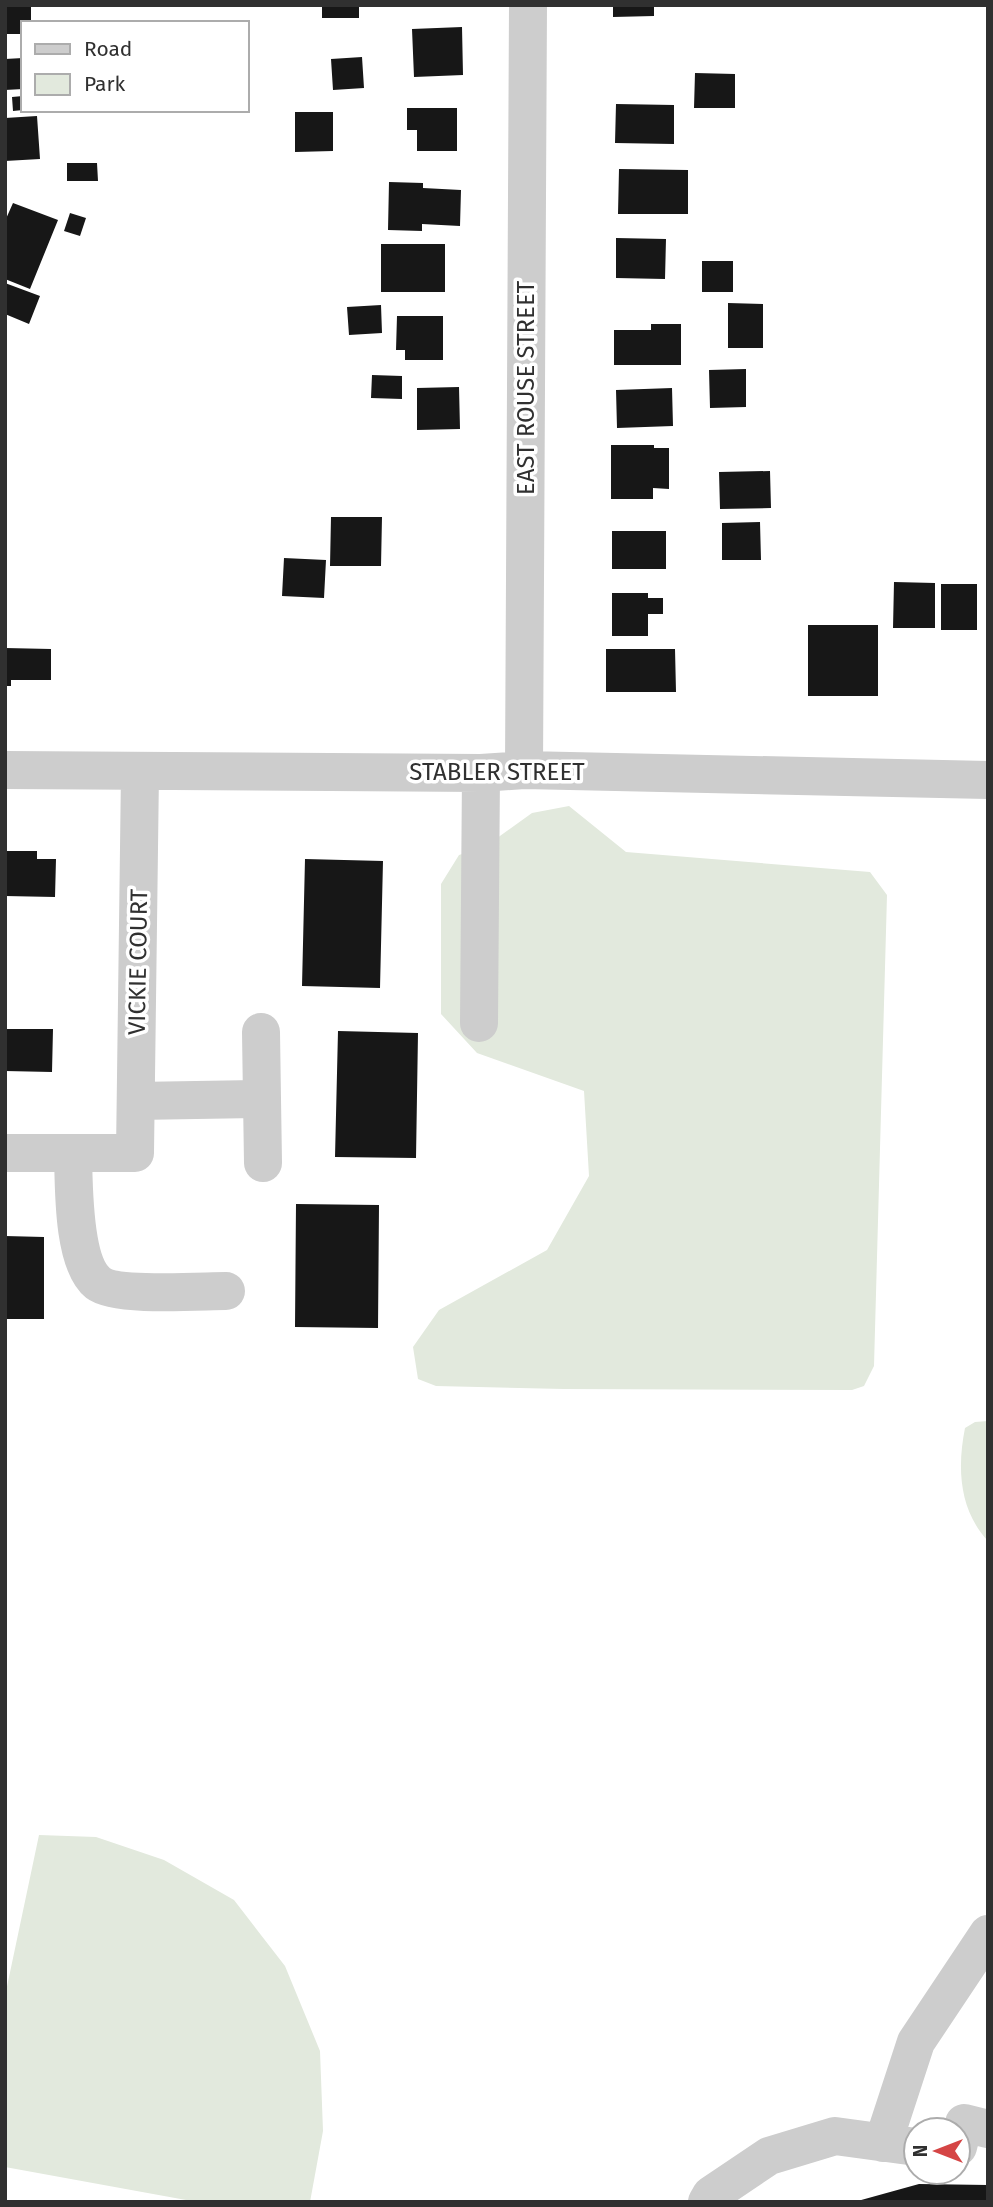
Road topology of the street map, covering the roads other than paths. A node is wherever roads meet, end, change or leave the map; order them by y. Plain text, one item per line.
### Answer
1 (528, 5) edge
2 (5, 770) edge
3 (524, 771) junction
4 (140, 772) junction
5 (481, 773) junction
6 (988, 780) edge
7 (479, 1023) dead end
8 (261, 1032) dead end
9 (262, 1100) junction
10 (136, 1101) junction
11 (5, 1153) edge
12 (73, 1153) junction
13 (263, 1163) dead end
14 (226, 1291) dead end
15 (988, 1934) edge
16 (899, 2145) edge
17 (707, 2202) edge

1 - 3 street, EAST ROUSE STREET
2 - 4 street, STABLER STREET
3 - 5 street, STABLER STREET
3 - 6 street, STABLER STREET
4 - 5 street, STABLER STREET
4 - 10 street, VICKIE COURT
5 - 7 street
8 - 9 street
9 - 10 street
9 - 13 street
10 - 12 street, VICKIE COURT
11 - 12 street
12 - 14 street
15 - 16 street
16 - 17 street

